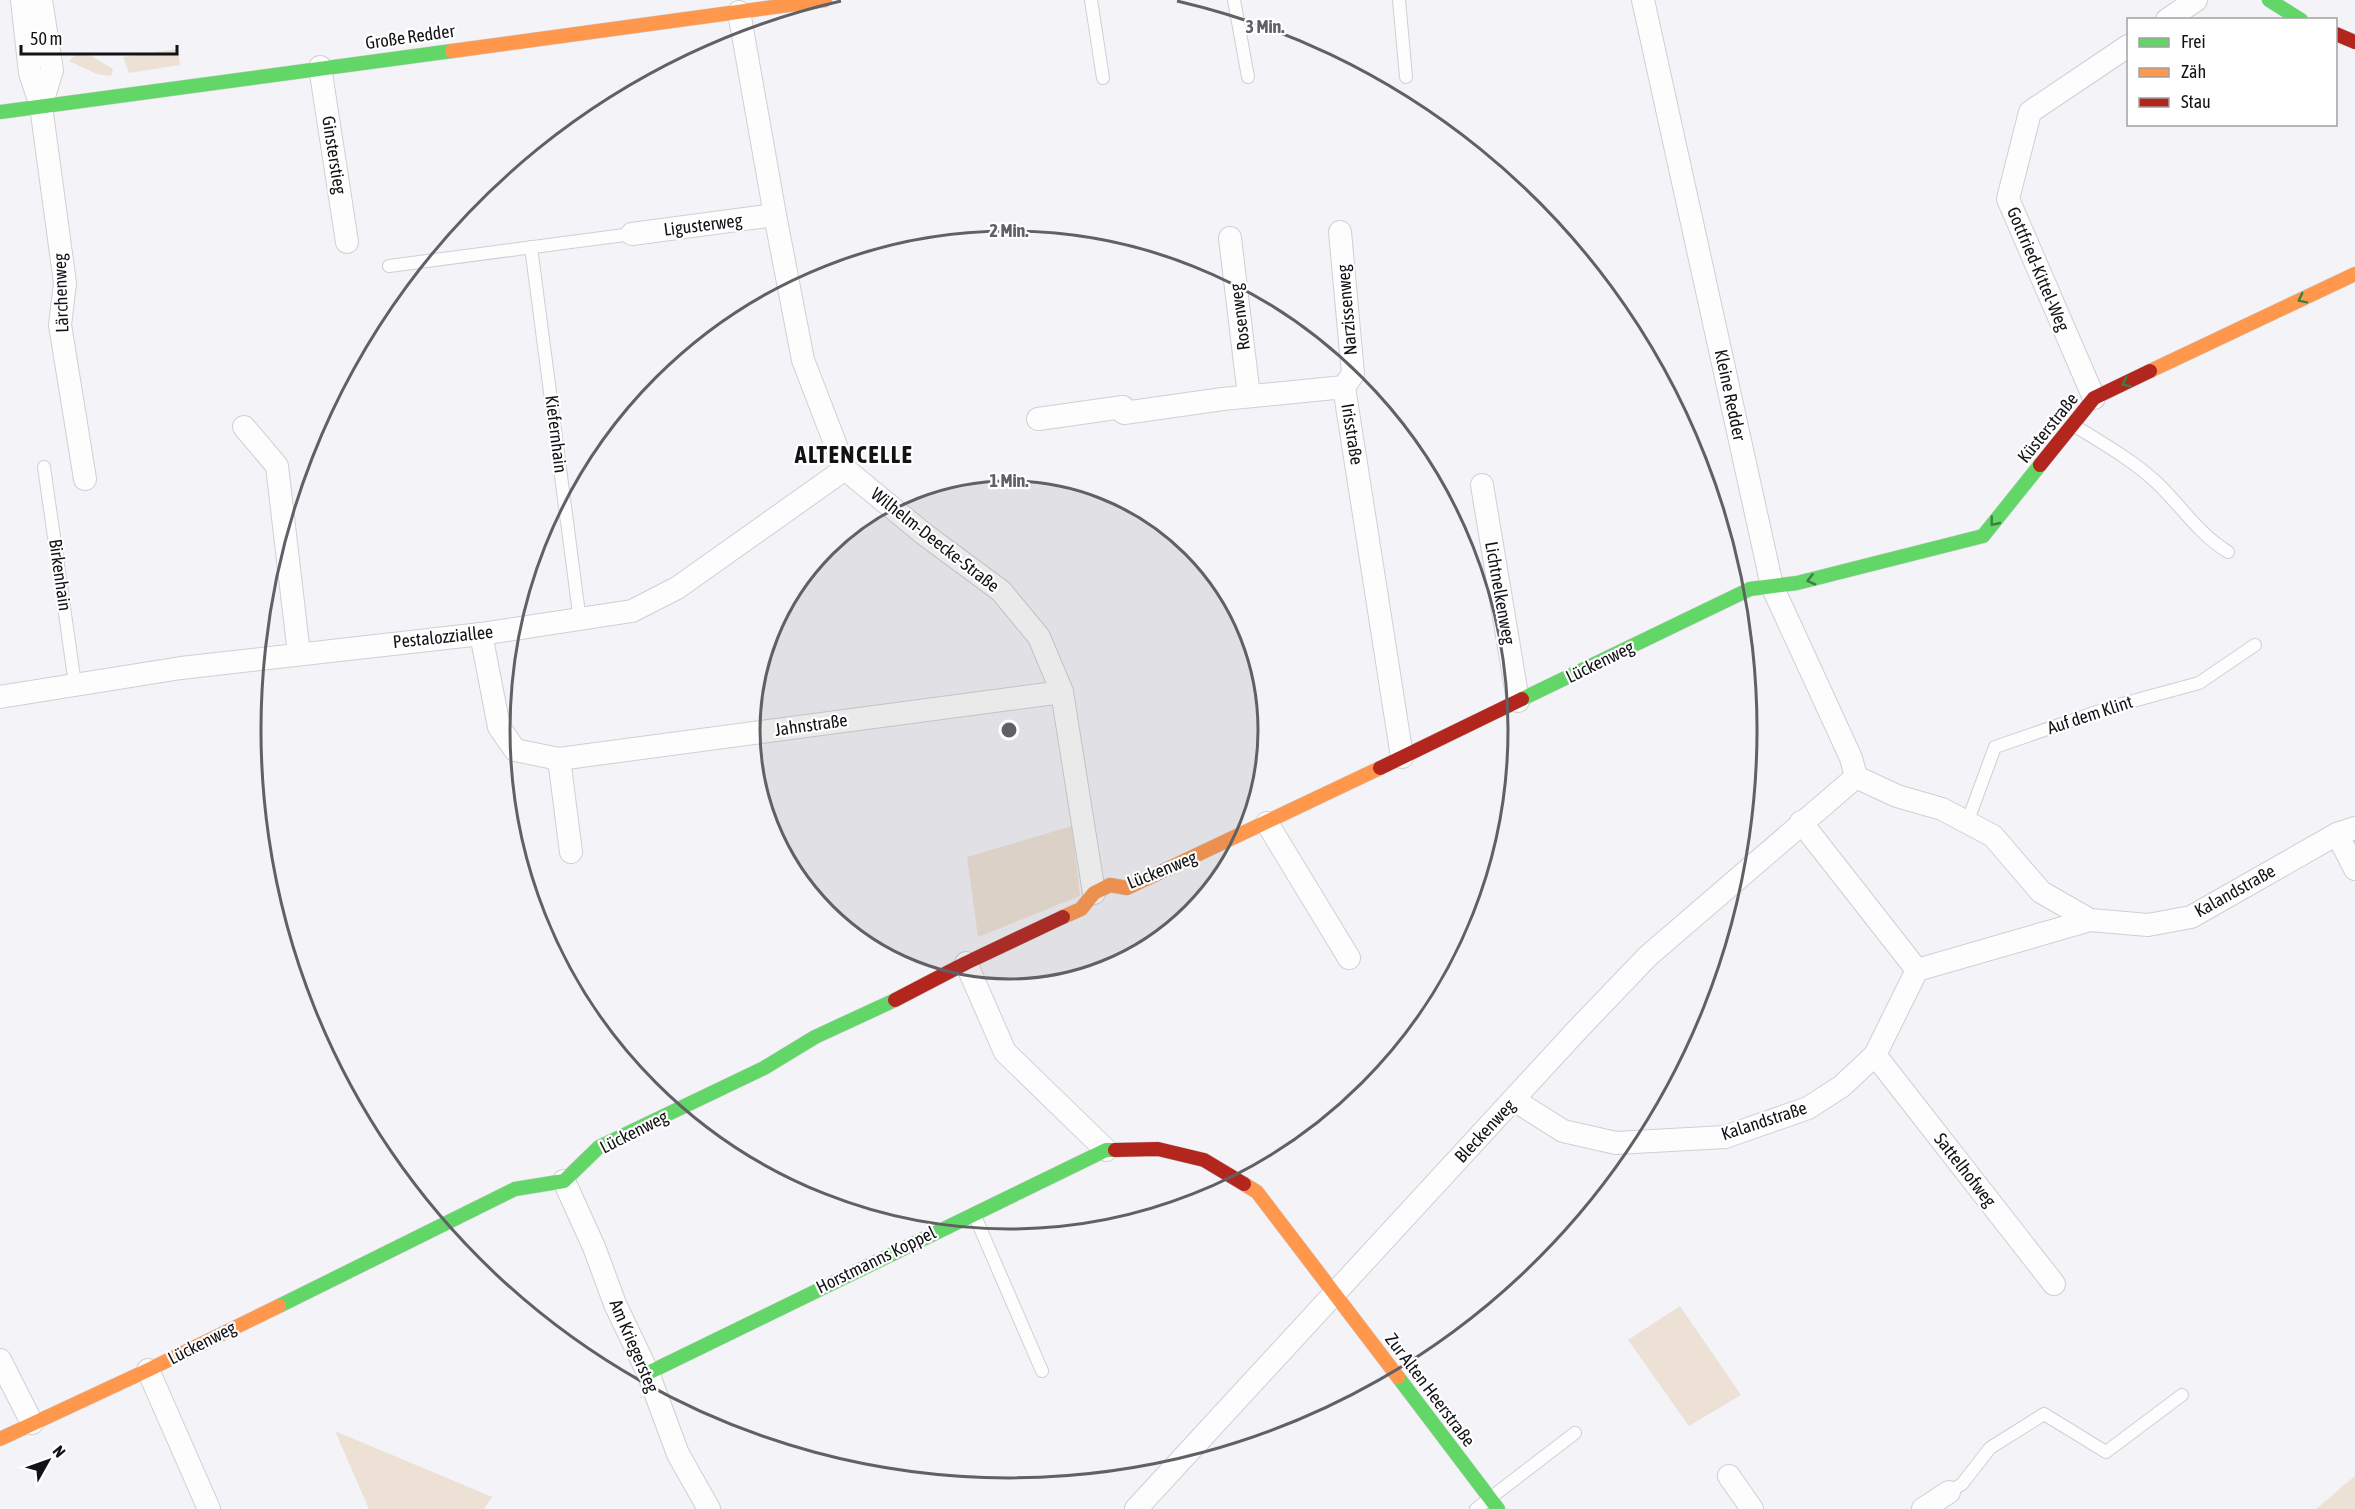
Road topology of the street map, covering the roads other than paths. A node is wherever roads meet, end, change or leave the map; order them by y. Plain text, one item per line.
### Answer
1 (22, 0) edge
2 (41, 0) edge
3 (825, 0) edge
4 (1091, 0) edge
5 (1234, 0) edge
6 (1399, 0) edge
7 (1643, 0) edge
8 (2196, 0) edge
9 (2269, 0) edge
10 (739, 12) junction
11 (2170, 18) edge
12 (2298, 18) edge
13 (2337, 34) edge
14 (2355, 42) edge
15 (2127, 47) edge
16 (320, 68) junction
17 (1248, 77) dead end
18 (1406, 77) dead end
19 (1103, 78) dead end
20 (41, 106) junction
21 (0, 112) edge
22 (775, 215) junction
23 (1340, 232) dead end
24 (632, 234) joint
25 (1230, 238) dead end
26 (347, 242) dead end
27 (531, 247) junction
28 (389, 266) dead end
29 (2355, 274) edge
30 (1344, 387) junction
31 (1249, 396) junction
32 (2094, 398) junction
33 (1038, 419) dead end
34 (2074, 425) junction
35 (244, 427) dead end
36 (44, 467) dead end
37 (844, 469) junction
38 (85, 479) dead end
39 (1482, 485) dead end
40 (2228, 552) dead end
41 (1772, 586) junction
42 (580, 621) junction
43 (481, 634) junction
44 (2255, 645) dead end
45 (299, 654) junction
46 (75, 684) junction
47 (1062, 692) junction
48 (0, 697) edge
49 (1518, 701) junction
50 (1402, 757) junction
51 (559, 759) junction
52 (1856, 777) junction
53 (1801, 822) junction
54 (1267, 823) junction
55 (1967, 823) junction
56 (2346, 831) edge
57 (571, 852) dead end
58 (2355, 869) edge
59 (1094, 893) junction
60 (2090, 920) junction
61 (1349, 958) dead end
62 (966, 963) junction
63 (1917, 970) junction
64 (1875, 1055) junction
65 (1514, 1100) junction
66 (1106, 1150) junction
67 (564, 1181) junction
68 (974, 1213) junction
69 (2054, 1284) dead end
70 (1335, 1292) junction
71 (0, 1360) edge
72 (148, 1370) junction
73 (1042, 1371) dead end
74 (648, 1373) junction
75 (2182, 1395) dead end
76 (32, 1423) junction
77 (1575, 1433) dead end
78 (0, 1439) edge
79 (1728, 1476) dead end
80 (1949, 1492) joint
81 (1494, 1504) edge
82 (209, 1509) edge
83 (709, 1509) edge
84 (1136, 1509) edge
85 (1476, 1509) edge
86 (1752, 1509) edge
87 (1923, 1509) edge

1 - 20 street, Lärchenweg
2 - 20 street, Lärchenweg
3 - 10 street, Große Redder
4 - 19 lane
5 - 17 lane
6 - 18 lane
7 - 41 street, Kleine Redder
8 - 11 street
9 - 12 street
10 - 16 street, Große Redder
10 - 22 street
13 - 14 street
15 - 32 street, Gottfried-Kittel-Weg
16 - 20 street, Große Redder
16 - 26 street, Ginsterstieg
20 - 21 street, Große Redder
20 - 38 street, Lärchenweg
22 - 24 street, Ligusterweg
22 - 37 street
23 - 30 street, Narzissenweg
24 - 27 lane
25 - 31 street, Rosenweg
27 - 28 lane
27 - 42 lane, Kiefernhain
29 -> 32 street, Küsterstraße
30 - 31 street, Irisstraße
30 - 50 street, Irisstraße
31 - 33 street, Irisstraße
32 - 34 street, Küsterstraße
34 - 40 lane
34 -> 41 street, Küsterstraße
35 - 45 street
36 - 46 lane, Birkenhain
37 - 42 street, Pestalozziallee
37 - 47 street, Wilhelm-Deecke-Straße
39 - 49 street, Lichtnelkenweg
41 - 49 street, Lückenweg
41 - 52 street, Kleine Redder
42 - 43 street, Pestalozziallee
43 - 45 street, Pestalozziallee
43 - 51 street, Jahnstraße
44 - 55 lane, Auf dem Klint
45 - 46 street, Pestalozziallee
46 - 48 street, Pestalozziallee
47 - 51 street, Jahnstraße
47 - 59 street, Wilhelm-Deecke-Straße
49 - 50 street, Lückenweg
50 - 54 street, Lückenweg
51 - 57 street
52 - 53 street, Bleckenweg
52 - 55 street
53 - 63 street
53 - 65 street, Bleckenweg
54 - 59 street, Lückenweg
54 - 61 street
55 - 60 street
56 - 58 street, Kalandstraße
56 - 60 street, Kalandstraße
59 - 62 street, Lückenweg
60 - 63 street, Kalandstraße
62 - 66 street
62 - 67 street, Lückenweg
63 - 64 street, Kalandstraße
64 - 65 street, Kalandstraße
64 - 69 street, Sattelhofweg
65 - 70 street, Bleckenweg
66 - 68 street, Horstmanns Koppel
66 - 70 street, Horstmanns Koppel
67 - 72 street, Lückenweg
67 - 74 street, Am Kriegersteg
68 - 73 lane
68 - 74 street, Horstmanns Koppel
70 - 81 street, Zur Alten Heerstraße
70 - 84 street, Bleckenweg
71 - 76 street
72 - 76 street, Lückenweg
72 - 82 street
74 - 83 street, Am Kriegersteg
75 - 80 lane
76 - 78 street, Lückenweg
77 - 81 lane
79 - 86 street
80 - 87 street
81 - 85 lane

